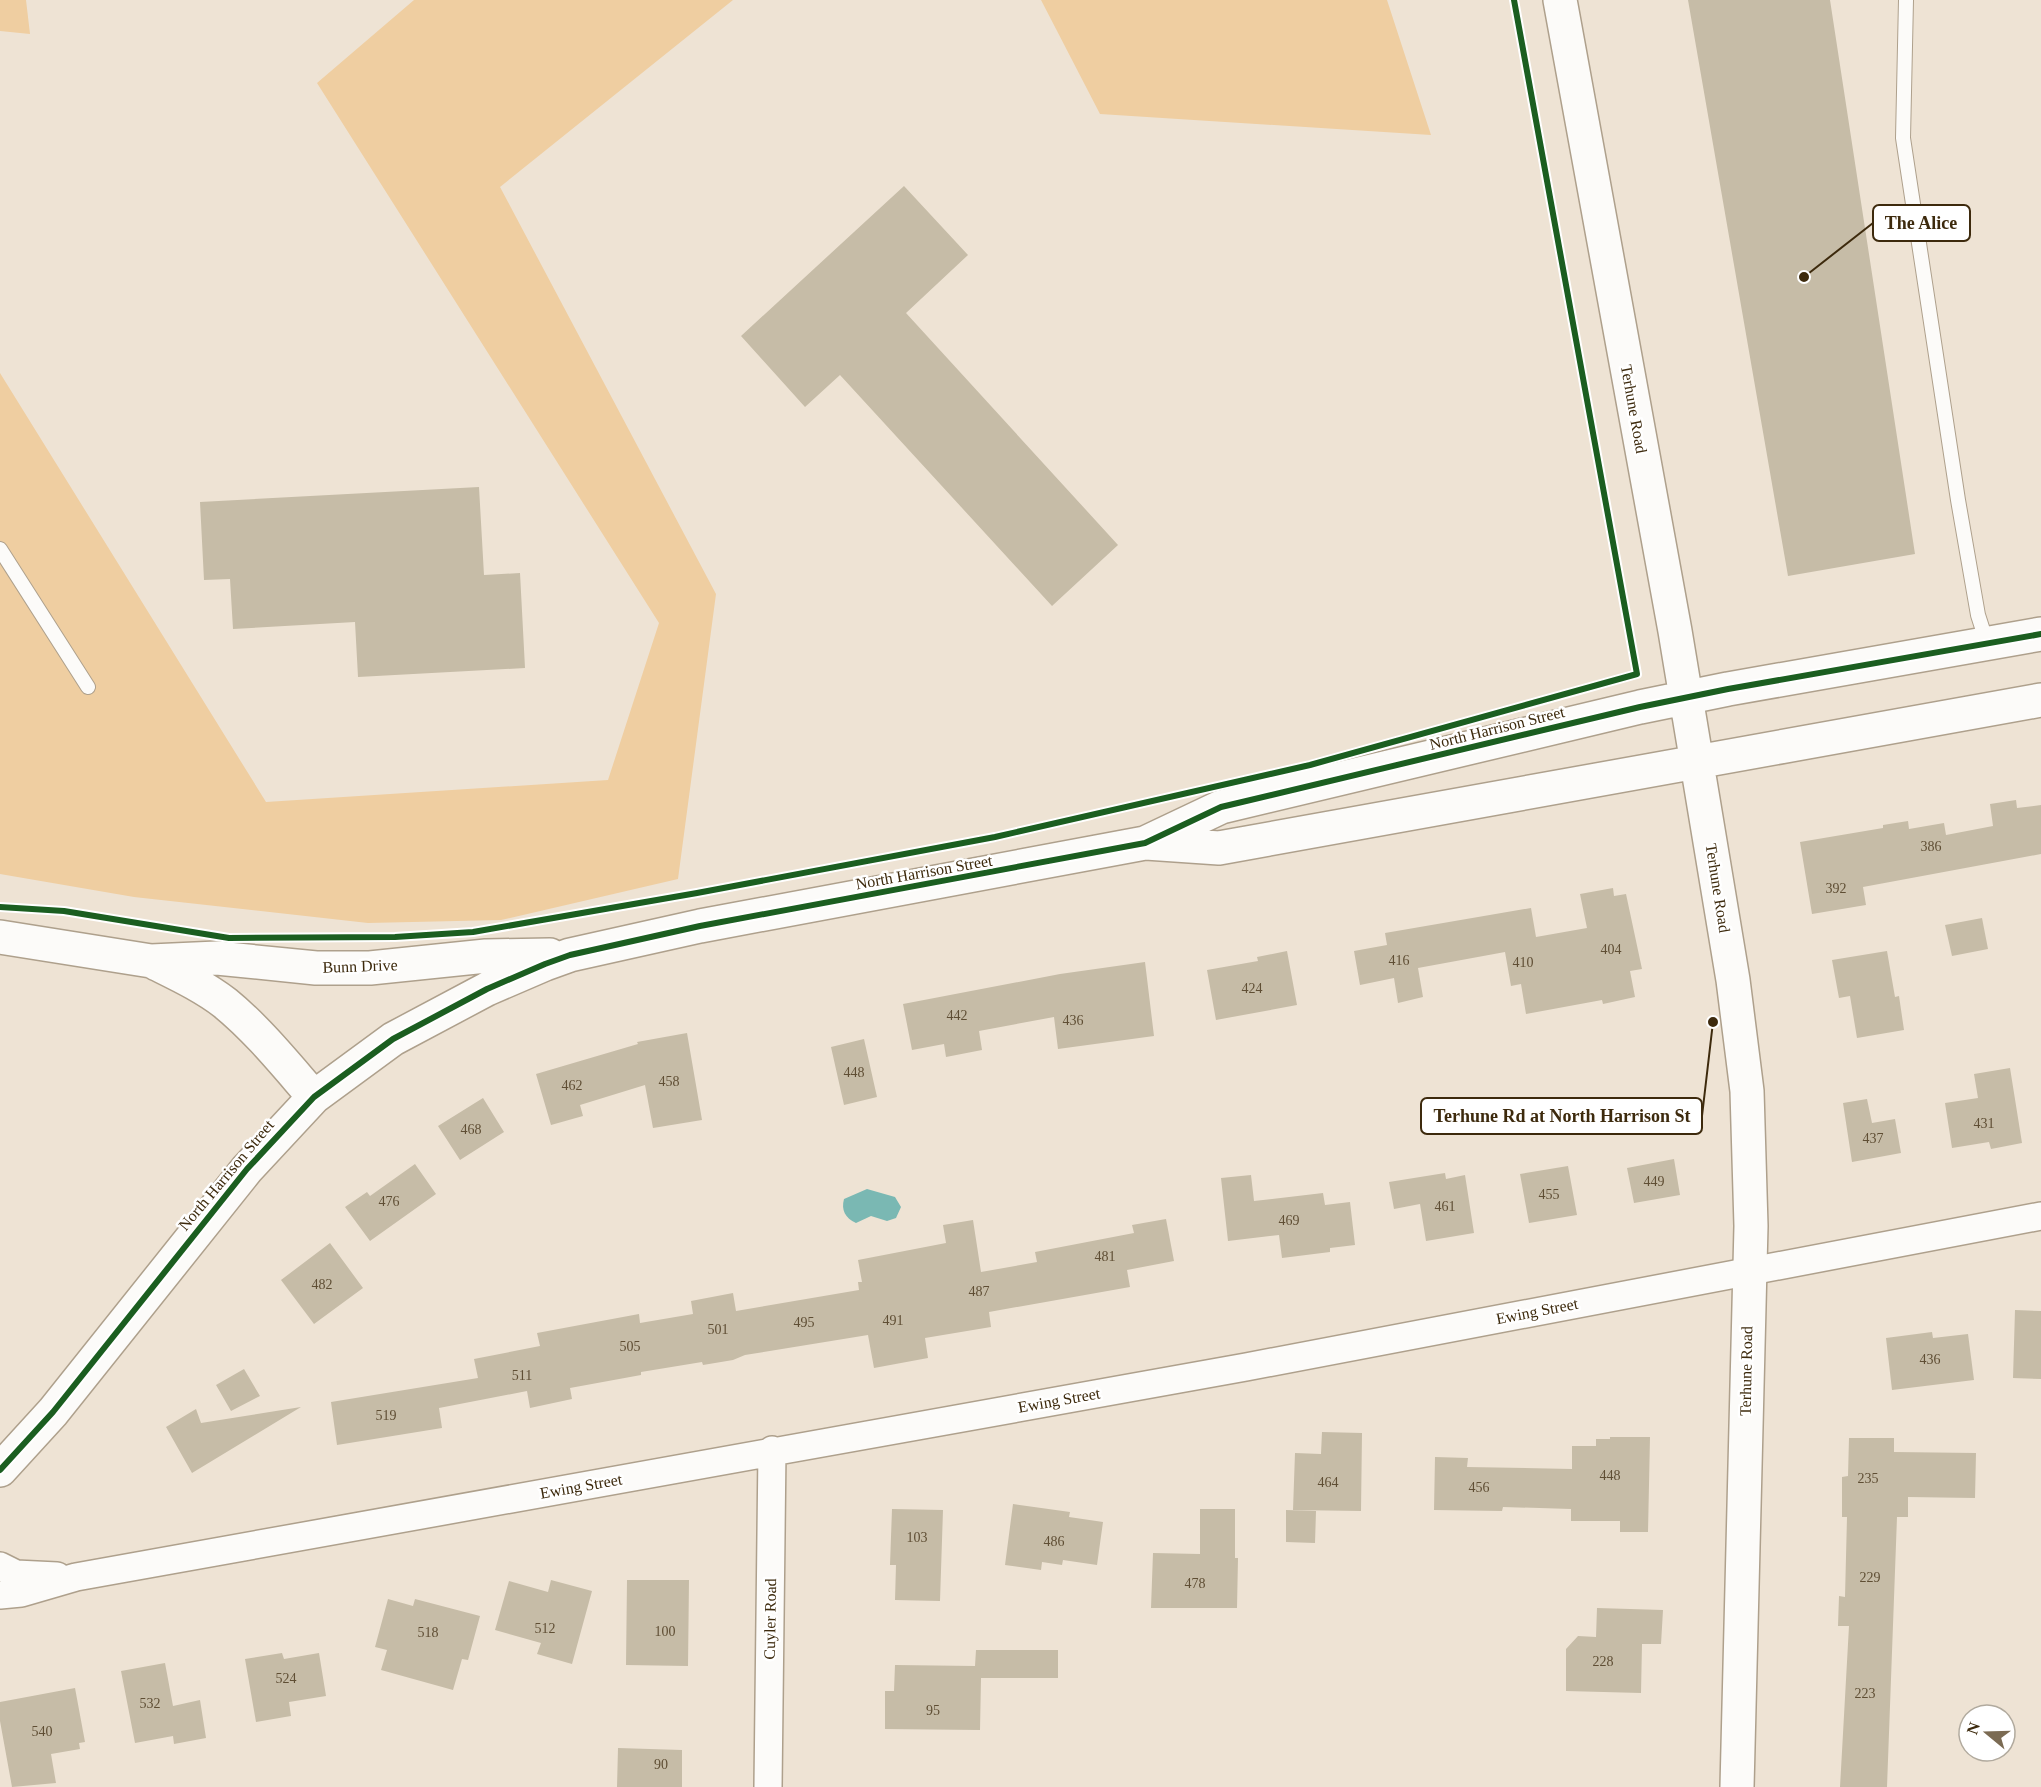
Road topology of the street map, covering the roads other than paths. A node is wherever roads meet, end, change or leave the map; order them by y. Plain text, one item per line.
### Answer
1 (1560, 0) edge
2 (1906, 0) edge
3 (0, 549) edge
4 (2041, 634) edge
5 (1987, 643) junction
6 (88, 687) dead end
7 (1686, 698) junction
8 (2041, 700) edge
9 (1696, 763) junction
10 (1144, 843) junction
11 (0, 937) edge
12 (570, 955) junction
13 (151, 961) junction
14 (314, 1097) junction
15 (2041, 1216) edge
16 (1749, 1270) junction
17 (772, 1450) junction
18 (0, 1470) edge
19 (0, 1566) edge
20 (76, 1577) junction
21 (0, 1595) edge
22 (768, 1787) edge
23 (1737, 1787) edge

1 - 7 street, Terhune Road
2 - 5 lane
3 - 6 lane
4 - 5 street, North Harrison Street
5 - 7 street, North Harrison Street
7 - 9 street, Terhune Road
7 - 10 street, North Harrison Street
8 - 9 street, North Harrison Street
9 - 10 street, North Harrison Street
9 - 16 street, Terhune Road
10 - 12 street, North Harrison Street
11 - 13 street, Bunn Drive
12 - 13 street, Bunn Drive
12 - 14 street, North Harrison Street
13 - 14 street, Bunn Drive
14 - 18 street, North Harrison Street
15 - 16 street, Ewing Street
16 - 17 street, Ewing Street
16 - 23 street, Terhune Road
17 - 20 street, Ewing Street
17 - 22 street, Cuyler Road
19 - 20 street, Ewing Street
20 - 21 street, Ewing Street

